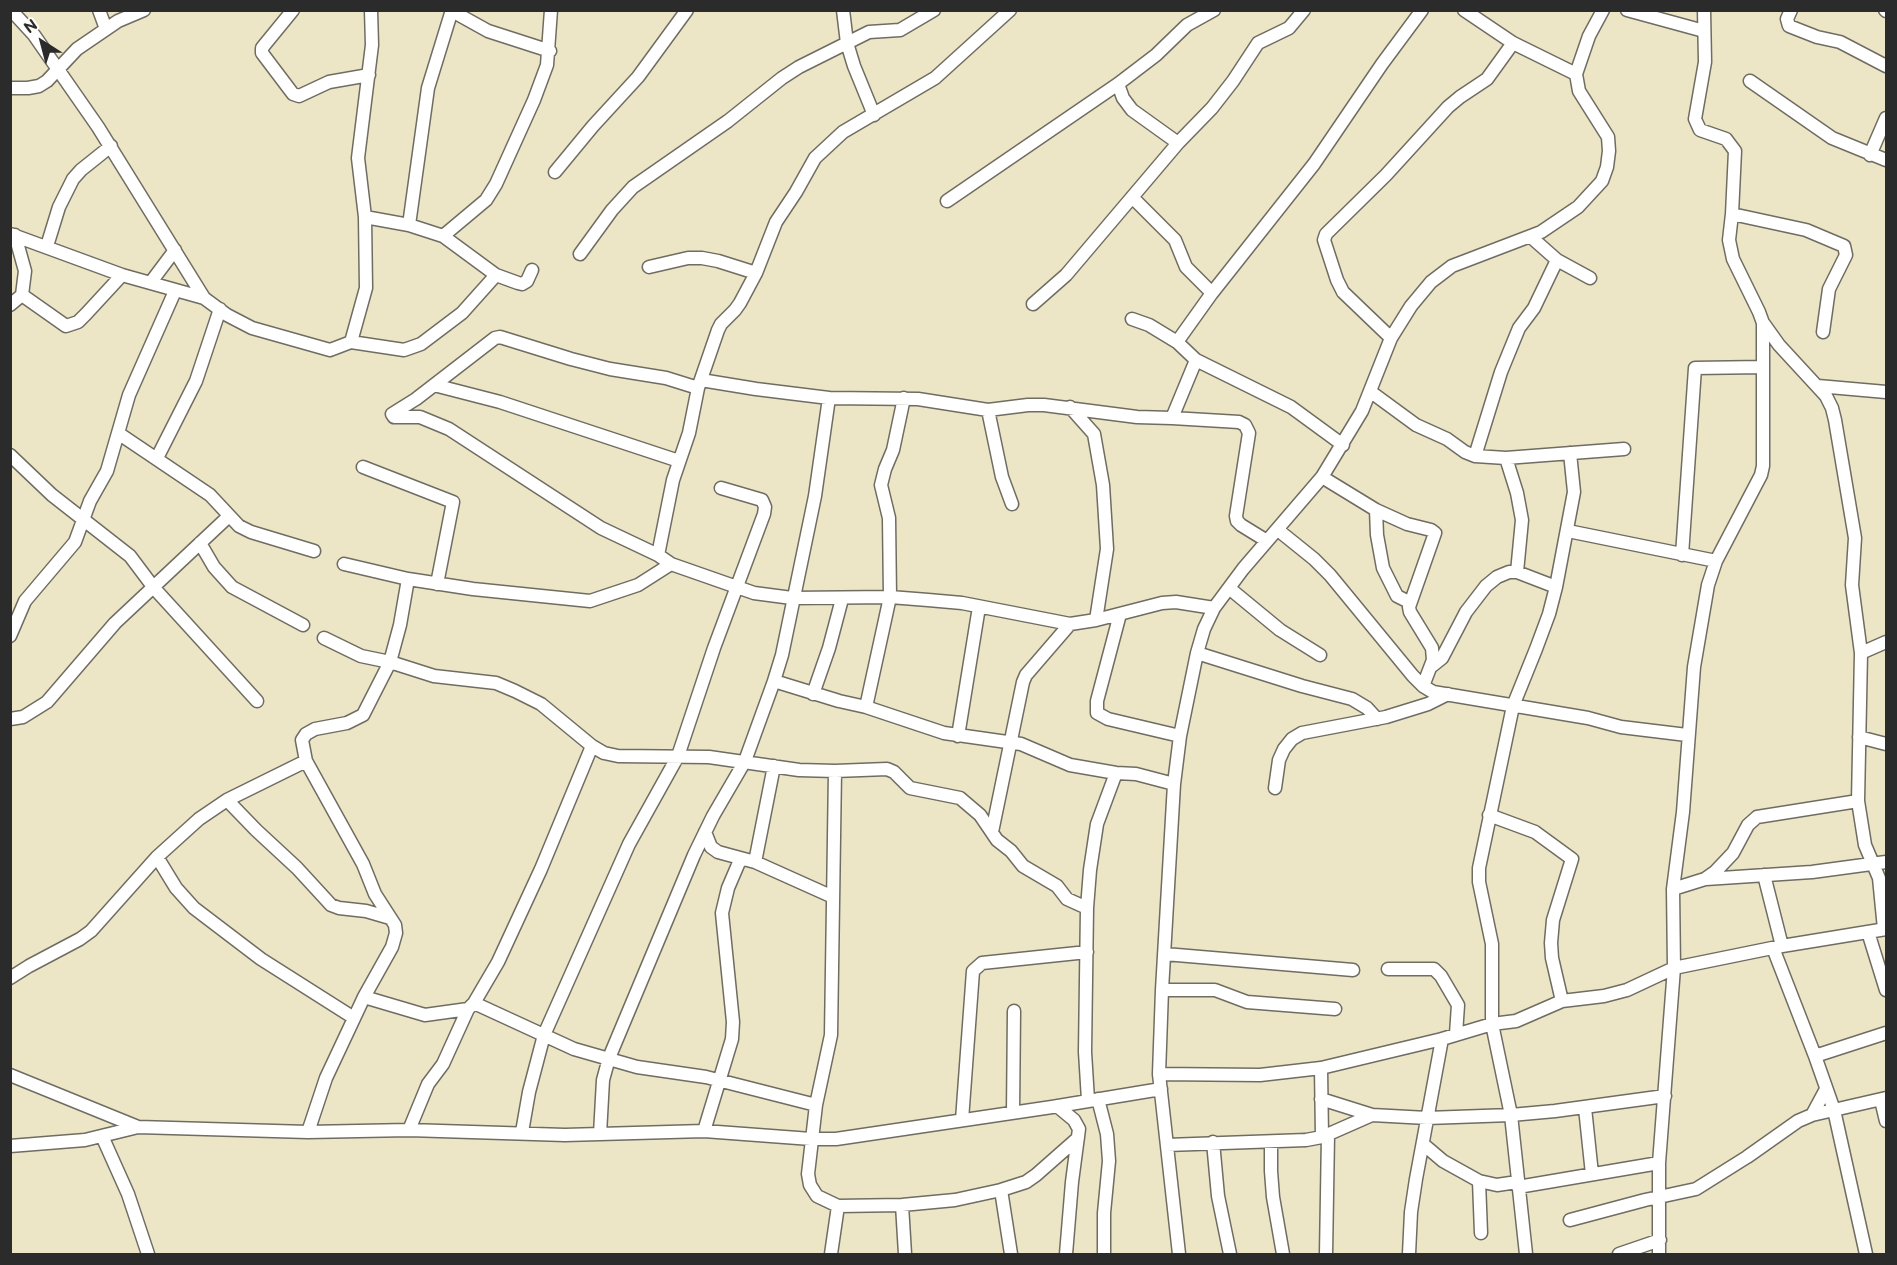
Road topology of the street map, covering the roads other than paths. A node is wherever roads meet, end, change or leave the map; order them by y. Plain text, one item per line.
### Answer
1 (11, 10) edge
2 (99, 10) edge
3 (144, 10) edge
4 (293, 10) edge
5 (371, 10) edge
6 (551, 10) edge
7 (843, 10) edge
8 (1010, 10) edge
9 (1214, 10) edge
10 (1304, 10) edge
11 (1422, 10) edge
12 (1464, 10) edge
13 (1603, 10) edge
14 (1628, 10) edge
15 (1704, 10) edge
16 (1791, 10) edge
17 (452, 11) edge
18 (931, 11) edge
19 (681, 12) edge
20 (106, 29) junction
21 (1704, 31) junction
22 (848, 43) junction
23 (1513, 43) junction
24 (550, 51) junction
25 (1887, 66) edge
26 (57, 70) junction
27 (1576, 74) junction
28 (369, 75) junction
29 (1750, 81) dead end
30 (1118, 84) junction
31 (10, 88) edge
32 (874, 115) junction
33 (1887, 118) edge
34 (1178, 142) junction
35 (111, 146) junction
36 (1870, 155) junction
37 (1887, 160) edge
38 (555, 172) dead end
39 (1132, 197) junction
40 (947, 201) dead end
41 (1732, 214) junction
42 (365, 217) junction
43 (409, 225) junction
44 (13, 235) edge
45 (443, 236) junction
46 (1531, 237) junction
47 (47, 246) junction
48 (175, 250) junction
49 (580, 254) dead end
50 (1557, 260) junction
51 (649, 267) dead end
52 (532, 270) dead end
53 (756, 273) junction
54 (122, 274) junction
55 (496, 275) junction
56 (1590, 278) dead end
57 (151, 282) junction
58 (175, 291) junction
59 (1212, 293) junction
60 (21, 295) junction
61 (204, 298) junction
62 (1032, 304) dead end
63 (10, 305) edge
64 (220, 309) junction
65 (1132, 319) dead end
66 (1763, 323) junction
67 (1823, 332) dead end
68 (1392, 338) junction
69 (351, 342) junction
70 (1177, 342) junction
71 (1196, 360) junction
72 (1762, 367) junction
73 (699, 384) junction
74 (434, 385) junction
75 (1818, 386) junction
76 (1371, 392) junction
77 (1887, 392) edge
78 (829, 398) junction
79 (904, 398) junction
80 (1070, 407) junction
81 (988, 410) junction
82 (1172, 418) junction
83 (118, 433) junction
84 (1343, 445) junction
85 (1623, 449) dead end
86 (1570, 453) junction
87 (10, 455) edge
88 (1475, 456) junction
89 (157, 458) junction
90 (1506, 458) junction
91 (679, 461) junction
92 (363, 466) dead end
93 (1322, 477) junction
94 (721, 488) dead end
95 (1012, 504) dead end
96 (1376, 510) junction
97 (229, 516) junction
98 (84, 519) junction
99 (1278, 530) junction
100 (1568, 531) junction
101 (1267, 541) junction
102 (200, 543) junction
103 (314, 551) dead end
104 (658, 555) junction
105 (1682, 555) junction
106 (1716, 561) junction
107 (344, 564) dead end
108 (671, 564) junction
109 (1517, 572) junction
110 (408, 579) junction
111 (437, 584) junction
112 (1556, 586) junction
113 (154, 588) junction
114 (737, 588) junction
115 (1229, 588) junction
116 (890, 597) junction
117 (792, 598) junction
118 (842, 599) junction
119 (1409, 602) junction
120 (980, 607) junction
121 (1214, 608) junction
122 (1120, 614) junction
123 (1096, 620) junction
124 (1070, 624) junction
125 (303, 625) dead end
126 (10, 636) edge
127 (324, 638) dead end
128 (1887, 642) edge
129 (1197, 653) junction
130 (1861, 653) junction
131 (1320, 656) dead end
132 (390, 662) junction
133 (1432, 666) junction
134 (774, 681) junction
135 (1423, 686) junction
136 (813, 694) junction
137 (1448, 694) junction
138 (257, 700) dead end
139 (1513, 706) junction
140 (866, 707) junction
141 (10, 718) edge
142 (1377, 719) junction
143 (1687, 735) junction
144 (958, 736) junction
145 (1180, 736) junction
146 (1859, 737) junction
147 (1009, 742) junction
148 (1887, 744) edge
149 (592, 746) junction
150 (678, 756) junction
151 (306, 761) junction
152 (745, 761) junction
153 (774, 766) junction
154 (836, 771) junction
155 (1116, 773) junction
156 (1174, 784) junction
157 (1275, 788) dead end
158 (227, 800) junction
159 (1858, 801) junction
160 (1489, 814) junction
161 (705, 832) junction
162 (992, 832) junction
163 (157, 857) junction
164 (740, 860) junction
165 (754, 862) junction
166 (1873, 862) junction
167 (1887, 862) edge
168 (1764, 875) junction
169 (1705, 879) junction
170 (1673, 889) junction
171 (833, 897) junction
172 (1087, 908) junction
173 (390, 918) junction
174 (1885, 929) edge
175 (1868, 932) junction
176 (1777, 947) junction
177 (1087, 952) junction
178 (1165, 954) junction
179 (1674, 968) junction
180 (1388, 969) dead end
181 (1353, 970) dead end
182 (10, 978) edge
183 (1886, 984) edge
184 (1161, 990) junction
185 (364, 997) junction
186 (1562, 1001) junction
187 (471, 1006) junction
188 (1335, 1009) dead end
189 (1014, 1011) dead end
190 (354, 1018) junction
191 (1492, 1024) junction
192 (1887, 1033) edge
193 (1456, 1034) junction
194 (544, 1035) junction
195 (1442, 1039) junction
196 (1815, 1056) junction
197 (609, 1058) junction
198 (1321, 1068) junction
199 (1159, 1074) junction
200 (10, 1075) edge
201 (719, 1080) junction
202 (1161, 1089) junction
203 (1826, 1089) junction
204 (1665, 1096) junction
205 (1093, 1099) junction
206 (1884, 1099) edge
207 (1321, 1100) junction
208 (816, 1105) junction
209 (1057, 1106) junction
210 (1585, 1108) junction
211 (1834, 1110) junction
212 (1013, 1113) junction
213 (1372, 1115) junction
214 (1511, 1115) junction
215 (1812, 1115) junction
216 (1427, 1118) junction
217 (962, 1120) junction
218 (1887, 1121) edge
219 (138, 1127) junction
220 (409, 1130) junction
221 (704, 1131) junction
222 (308, 1132) junction
223 (522, 1132) junction
224 (600, 1134) junction
225 (102, 1136) junction
226 (1325, 1136) junction
227 (1078, 1138) junction
228 (811, 1139) junction
229 (1213, 1142) junction
230 (1271, 1142) junction
231 (1423, 1144) junction
232 (1167, 1145) junction
233 (10, 1146) edge
234 (1659, 1163) junction
235 (1592, 1174) junction
236 (1479, 1181) junction
237 (1517, 1184) junction
238 (1001, 1190) junction
239 (1659, 1197) junction
240 (902, 1205) junction
241 (838, 1206) junction
242 (1570, 1220) dead end
243 (1481, 1233) dead end
244 (1660, 1240) junction
245 (148, 1254) edge
246 (831, 1254) edge
247 (905, 1254) edge
248 (1011, 1254) edge
249 (1066, 1254) edge
250 (1104, 1254) edge
251 (1179, 1254) edge
252 (1230, 1254) edge
253 (1283, 1254) edge
254 (1326, 1254) edge
255 (1409, 1254) edge
256 (1526, 1254) edge
257 (1619, 1254) edge
258 (1659, 1254) edge
259 (1866, 1254) edge

1 - 26 street
2 - 20 street
3 - 20 street
4 - 28 street
5 - 28 street
6 - 24 street
7 - 22 street
8 - 32 street
9 - 30 street
10 - 34 street
11 - 59 street
12 - 23 street
13 - 27 street
14 - 21 street
15 - 21 street
16 - 25 street
17 - 24 street
17 - 43 street
18 - 22 street
19 - 38 street
20 - 26 street
21 - 41 street
22 - 32 street
22 - 49 street
23 - 27 street
23 - 68 street
24 - 45 street
26 - 31 street
26 - 35 street
27 - 46 street
28 - 42 street
29 - 36 street
30 - 34 street
30 - 40 street
32 - 53 street
33 - 36 street
34 - 39 street
35 - 47 street
35 - 48 street
36 - 37 street
39 - 59 street
39 - 62 street
41 - 66 street
41 - 67 street
42 - 43 street
42 - 69 street
43 - 45 street
44 - 47 street
44 - 60 street
45 - 55 street
46 - 50 street
46 - 68 street
47 - 54 street
48 - 57 street
48 - 61 street
50 - 56 street
50 - 88 street
51 - 53 street
52 - 55 street
53 - 73 street
54 - 57 street
54 - 60 street
55 - 69 street
57 - 58 street
58 - 61 street
58 - 83 street
59 - 70 street
60 - 63 street
61 - 64 street
64 - 69 street
64 - 89 street
65 - 70 street
66 - 72 street
66 - 75 street
68 - 76 street
70 - 71 street
71 - 82 street
71 - 84 street
72 - 105 street
72 - 106 street
73 - 74 street
73 - 78 street
73 - 91 street
74 - 91 street
74 - 104 street
75 - 77 street
75 - 130 street
76 - 84 street
76 - 88 street
78 - 79 street
78 - 117 street
79 - 81 street
79 - 116 street
80 - 81 street
80 - 82 street
80 - 123 street
81 - 95 street
82 - 101 street
83 - 89 street
83 - 98 street
84 - 93 street
85 - 86 street
86 - 90 street
86 - 100 street
87 - 98 street
88 - 90 street
89 - 97 street
90 - 109 street
91 - 104 street
92 - 111 street
93 - 96 street
93 - 99 street
94 - 114 street
96 - 119 street
96 - 119 street
97 - 102 street
97 - 103 street
98 - 113 street
98 - 126 street
99 - 101 street
99 - 135 street
100 - 105 street
100 - 112 street
101 - 115 street
102 - 113 street
102 - 125 street
104 - 108 street
105 - 106 street
106 - 143 street
107 - 110 street
108 - 111 street
108 - 114 street
109 - 112 street
109 - 133 street
110 - 111 street
110 - 132 street
112 - 139 street
113 - 138 street
113 - 141 street
114 - 117 street
114 - 150 street
115 - 121 street
115 - 131 street
116 - 118 street
116 - 120 street
116 - 140 street
117 - 118 street
117 - 134 street
118 - 136 street
119 - 133 street
120 - 124 street
120 - 144 street
121 - 122 street
121 - 129 street
122 - 123 street
122 - 145 street
123 - 124 street
124 - 147 street
127 - 132 street
128 - 130 street
129 - 142 street
129 - 145 street
130 - 146 street
132 - 149 street
132 - 151 street
133 - 135 street
134 - 136 street
134 - 152 street
135 - 137 street
136 - 140 street
137 - 139 street
137 - 142 street
139 - 143 street
139 - 160 street
140 - 144 street
142 - 157 street
143 - 170 street
144 - 147 street
145 - 156 street
146 - 148 street
146 - 159 street
147 - 155 street
147 - 162 street
149 - 150 street
149 - 187 street
150 - 152 street
150 - 194 street
151 - 158 street
151 - 173 street
152 - 153 street
152 - 161 street
153 - 154 street
153 - 165 street
154 - 162 street
154 - 171 street
155 - 156 street
155 - 172 street
156 - 178 street
158 - 163 street
158 - 173 street
159 - 166 street
159 - 169 street
160 - 186 street
160 - 191 street
161 - 164 street
161 - 197 street
162 - 172 street
163 - 182 street
163 - 190 street
164 - 165 street
164 - 201 street
165 - 171 street
166 - 167 street
166 - 168 street
166 - 174 street
168 - 169 street
168 - 176 street
169 - 170 street
170 - 179 street
171 - 208 street
172 - 177 street
173 - 185 street
174 - 175 street
175 - 176 street
175 - 183 street
176 - 179 street
176 - 196 street
177 - 205 street
177 - 217 street
178 - 181 street
178 - 184 street
179 - 186 street
179 - 204 street
180 - 193 street
184 - 188 street
184 - 199 street
185 - 187 street
185 - 190 street
186 - 191 street
187 - 194 street
187 - 220 street
189 - 212 street
190 - 222 street
191 - 193 street
191 - 214 street
192 - 196 street
193 - 195 street
194 - 197 street
194 - 223 street
195 - 198 street
195 - 216 street
196 - 203 street
197 - 201 street
197 - 224 street
198 - 199 street
198 - 207 street
199 - 202 street
200 - 219 street
201 - 208 street
201 - 221 street
202 - 205 street
202 - 232 street
203 - 211 street
203 - 215 street
204 - 210 street
204 - 234 street
205 - 209 street
205 - 250 street
206 - 211 street
206 - 218 street
207 - 213 street
207 - 226 street
208 - 228 street
209 - 212 street
209 - 227 street
210 - 214 street
210 - 235 street
211 - 215 street
211 - 259 street
212 - 217 street
213 - 216 street
213 - 226 street
214 - 216 street
214 - 237 street
215 - 239 street
216 - 231 street
217 - 228 street
219 - 222 street
219 - 225 street
220 - 222 street
220 - 223 street
221 - 224 street
221 - 228 street
223 - 224 street
225 - 233 street
225 - 245 street
226 - 230 street
226 - 254 street
227 - 238 street
227 - 249 street
228 - 241 street
229 - 230 street
229 - 232 street
229 - 252 street
230 - 253 street
231 - 236 street
231 - 255 street
232 - 251 street
234 - 235 street
234 - 239 street
235 - 237 street
236 - 237 street
236 - 243 street
237 - 256 street
238 - 240 street
238 - 248 street
239 - 242 street
239 - 244 street
240 - 241 street
240 - 247 street
241 - 246 street
244 - 257 street
244 - 258 street

